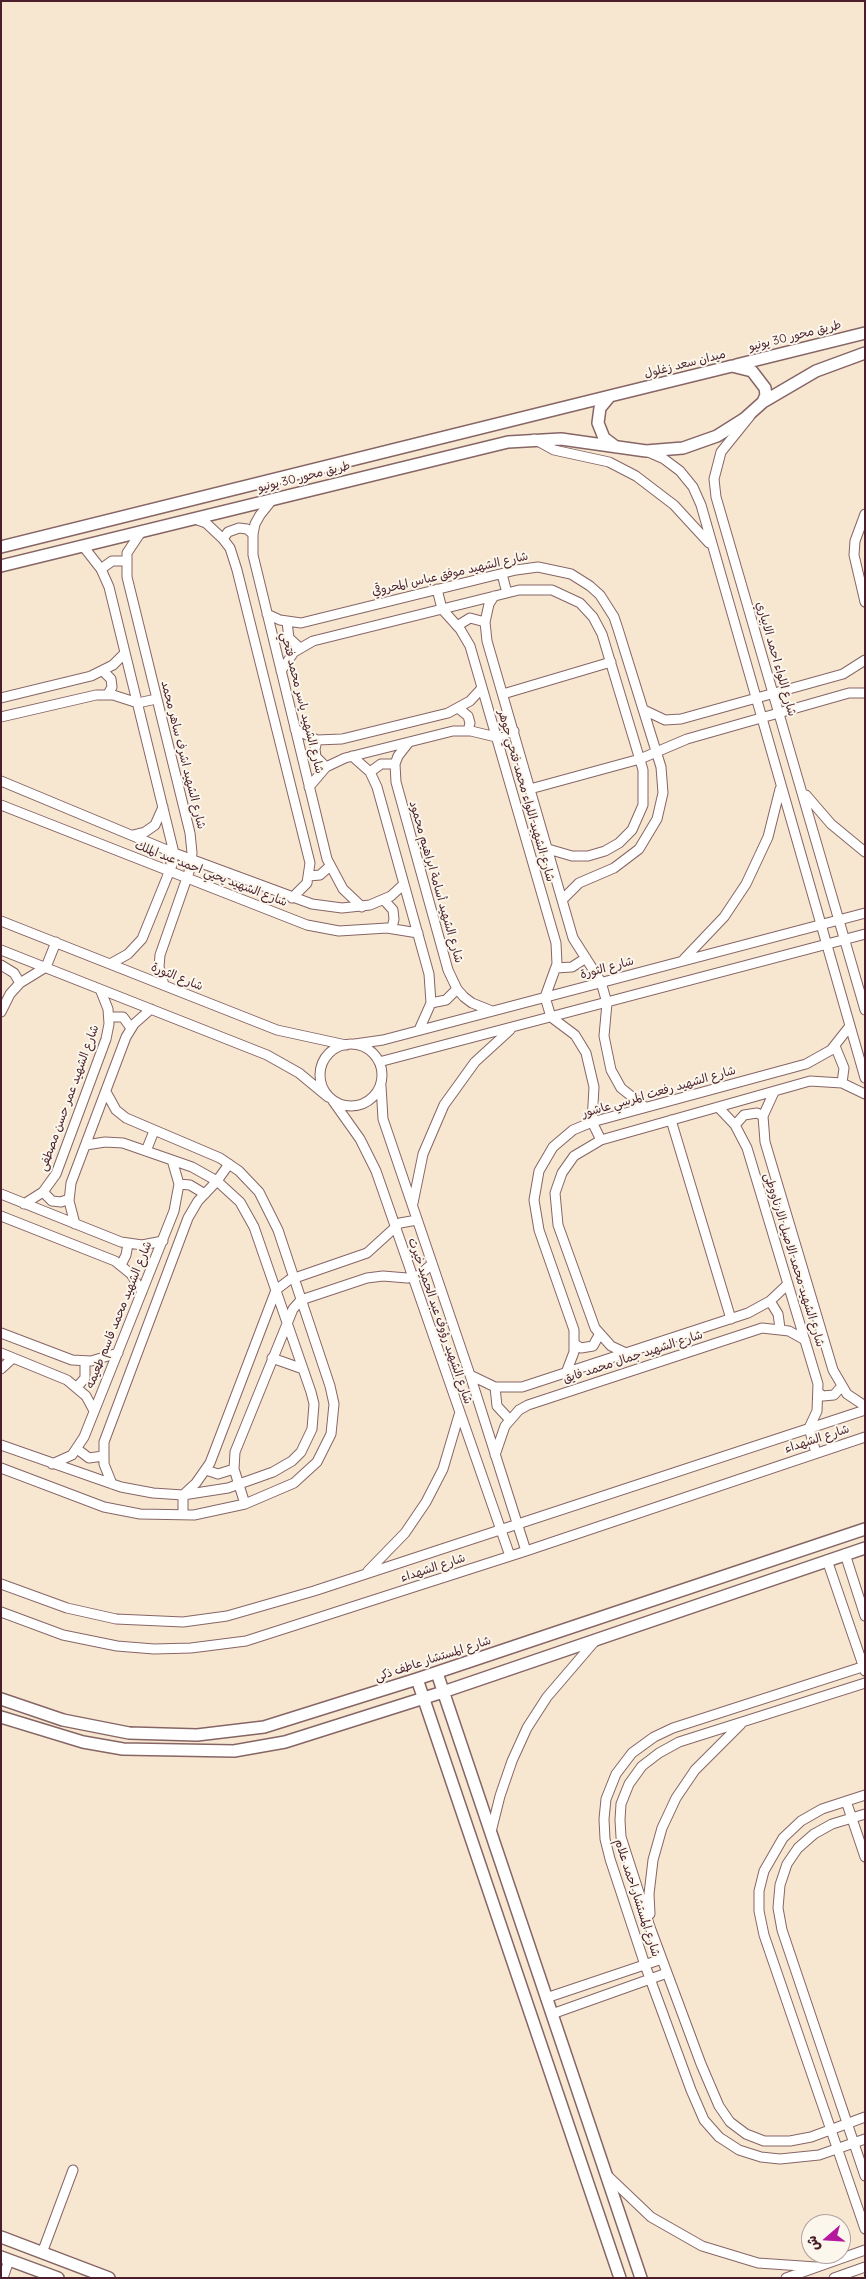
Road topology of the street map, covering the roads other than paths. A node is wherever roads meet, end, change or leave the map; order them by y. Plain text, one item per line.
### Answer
1 (865, 333) edge
2 (865, 353) edge
3 (732, 366) junction
4 (610, 396) junction
5 (764, 402) junction
6 (752, 413) junction
7 (534, 439) junction
8 (616, 447) junction
9 (646, 451) junction
10 (273, 499) junction
11 (865, 514) edge
12 (195, 519) junction
13 (141, 532) junction
14 (253, 534) junction
15 (223, 539) junction
16 (83, 546) junction
17 (1, 547) edge
18 (713, 548) junction
19 (126, 561) junction
20 (1, 566) edge
21 (101, 569) junction
22 (502, 574) junction
23 (862, 583) edge
24 (436, 589) junction
25 (507, 593) junction
26 (494, 596) junction
27 (865, 602) edge
28 (442, 609) junction
29 (267, 614) junction
30 (286, 622) junction
31 (485, 622) junction
32 (457, 626) junction
33 (300, 648) junction
34 (126, 653) junction
35 (865, 660) edge
36 (611, 662) junction
37 (281, 670) junction
38 (103, 671) junction
39 (635, 681) junction
40 (618, 686) junction
41 (482, 688) junction
42 (774, 693) junction
43 (865, 693) edge
44 (108, 694) junction
45 (503, 694) junction
46 (1, 698) edge
47 (756, 698) junction
48 (156, 699) junction
49 (138, 703) junction
50 (458, 708) junction
51 (644, 710) junction
52 (780, 713) junction
53 (1, 717) edge
54 (762, 718) junction
55 (295, 729) junction
56 (468, 731) junction
57 (514, 731) junction
58 (496, 737) junction
59 (317, 740) junction
60 (409, 742) junction
61 (657, 753) junction
62 (352, 756) junction
63 (640, 759) junction
64 (395, 764) junction
65 (326, 767) junction
66 (370, 772) junction
67 (1, 781) edge
68 (781, 786) junction
69 (309, 787) junction
70 (530, 789) junction
71 (801, 790) junction
72 (1, 805) edge
73 (163, 807) junction
74 (132, 835) junction
75 (548, 849) junction
76 (865, 852) edge
77 (174, 853) junction
78 (192, 859) junction
79 (330, 867) junction
80 (170, 871) junction
81 (309, 876) junction
82 (187, 878) junction
83 (404, 884) junction
84 (292, 898) junction
85 (384, 900) junction
86 (562, 900) junction
87 (362, 907) junction
88 (865, 913) edge
89 (839, 920) junction
90 (1, 921) edge
91 (821, 925) junction
92 (392, 928) junction
93 (418, 933) junction
94 (865, 934) edge
95 (845, 939) junction
96 (56, 942) junction
97 (826, 944) junction
98 (1, 950) edge
99 (586, 958) junction
100 (683, 961) junction
101 (110, 964) junction
102 (1, 965) edge
103 (46, 967) junction
104 (556, 968) junction
105 (601, 982) junction
106 (20, 983) junction
107 (164, 985) junction
108 (100, 989) junction
109 (457, 989) junction
110 (545, 997) junction
111 (431, 1003) junction
112 (607, 1003) junction
113 (151, 1009) junction
114 (865, 1010) edge
115 (492, 1011) junction
116 (1, 1012) edge
117 (109, 1017) junction
118 (550, 1017) junction
119 (515, 1026) junction
120 (850, 1026) junction
121 (131, 1028) junction
122 (419, 1030) junction
123 (350, 1044) junction
124 (835, 1046) junction
125 (379, 1062) junction
126 (865, 1078) edge
127 (842, 1083) junction
128 (380, 1086) junction
129 (106, 1092) junction
130 (774, 1092) junction
131 (865, 1094) edge
132 (331, 1099) junction
133 (645, 1107) junction
134 (718, 1107) junction
135 (763, 1116) junction
136 (672, 1120) junction
137 (592, 1122) junction
138 (735, 1126) junction
139 (154, 1131) junction
140 (601, 1140) junction
141 (86, 1145) junction
142 (146, 1151) junction
143 (172, 1160) junction
144 (230, 1164) junction
145 (217, 1181) junction
146 (178, 1184) junction
147 (43, 1192) junction
148 (1, 1194) edge
149 (204, 1194) junction
150 (69, 1199) junction
151 (24, 1204) junction
152 (413, 1206) junction
153 (1, 1216) edge
154 (417, 1220) junction
155 (75, 1224) junction
156 (395, 1227) junction
157 (162, 1241) junction
158 (128, 1244) junction
159 (432, 1264) junction
160 (121, 1265) junction
161 (294, 1278) junction
162 (412, 1278) junction
163 (788, 1284) junction
164 (276, 1290) junction
165 (142, 1292) junction
166 (301, 1300) junction
167 (770, 1301) junction
168 (287, 1319) junction
169 (731, 1319) junction
170 (780, 1328) junction
171 (1, 1333) edge
172 (599, 1334) junction
173 (805, 1340) junction
174 (575, 1344) junction
175 (1, 1353) edge
176 (118, 1353) junction
177 (626, 1353) junction
178 (13, 1358) junction
179 (272, 1358) junction
180 (85, 1361) junction
181 (1, 1369) edge
182 (303, 1369) junction
183 (566, 1372) junction
184 (470, 1375) junction
185 (495, 1386) junction
186 (77, 1387) junction
187 (841, 1387) junction
188 (819, 1393) junction
189 (865, 1406) edge
190 (865, 1410) edge
191 (94, 1411) junction
192 (459, 1414) junction
193 (510, 1420) junction
194 (809, 1428) junction
195 (865, 1436) edge
196 (1, 1445) edge
197 (77, 1450) junction
198 (816, 1453) junction
199 (495, 1455) junction
200 (103, 1456) junction
201 (52, 1464) junction
202 (1, 1468) edge
203 (234, 1469) junction
204 (206, 1470) junction
205 (112, 1484) junction
206 (239, 1485) junction
207 (183, 1495) junction
208 (245, 1504) junction
209 (183, 1515) junction
210 (517, 1524) junction
211 (865, 1529) edge
212 (500, 1530) junction
213 (865, 1548) edge
214 (526, 1551) junction
215 (844, 1554) junction
216 (510, 1556) junction
217 (827, 1560) junction
218 (366, 1574) junction
219 (1, 1584) edge
220 (1, 1612) edge
221 (865, 1616) edge
222 (595, 1640) junction
223 (466, 1663) junction
224 (864, 1668) edge
225 (437, 1673) junction
226 (417, 1679) junction
227 (472, 1682) junction
228 (865, 1683) edge
229 (443, 1692) junction
230 (370, 1695) junction
231 (424, 1698) junction
232 (1, 1699) edge
233 (377, 1714) junction
234 (1, 1717) edge
235 (742, 1723) junction
236 (459, 1738) junction
237 (439, 1744) junction
238 (862, 1796) edge
239 (606, 1798) junction
240 (846, 1801) junction
241 (621, 1804) junction
242 (865, 1813) edge
243 (852, 1818) junction
244 (491, 1832) junction
245 (865, 1857) edge
246 (650, 1927) junction
247 (662, 1958) junction
248 (645, 1965) junction
249 (668, 1973) junction
250 (650, 1979) junction
251 (546, 1998) junction
252 (552, 2014) junction
253 (865, 2117) edge
254 (847, 2124) junction
255 (831, 2129) junction
256 (865, 2139) edge
257 (764, 2141) junction
258 (854, 2143) junction
259 (837, 2148) junction
260 (760, 2157) junction
261 (73, 2170) dead end
262 (865, 2176) edge
263 (609, 2177) junction
264 (865, 2229) edge
265 (1, 2237) edge
266 (865, 2250) edge
267 (42, 2253) junction
268 (5, 2258) edge
269 (816, 2266) junction
270 (865, 2267) edge
271 (2, 2278) edge
272 (58, 2278) edge
273 (109, 2278) edge
274 (620, 2278) edge
275 (641, 2278) edge
276 (786, 2278) edge
277 (834, 2278) edge

1 - 3 street, طريق محور 30 يونيو
2 - 5 street
3 - 4 street, ميدان سعد زغلول
3 - 5 street, ميدان سعد زغلول
4 - 8 street
4 - 17 street, طريق محور 30 يونيو
5 - 6 street
6 - 9 street
6 - 42 street, شارع اللواء احمد الابياري
7 - 8 street, طريق محور 30 يونيو
7 - 10 street, طريق محور 30 يونيو
7 - 18 street
8 - 9 street
9 - 18 street
10 - 12 street, طريق محور 30 يونيو
10 - 14 street, شارع الشهيد ياسر محمد فتحي
11 - 23 street
12 - 13 street, طريق محور 30 يونيو
12 - 15 street
13 - 16 street, طريق محور 30 يونيو
13 - 19 street, شارع الشهيد اشرف ساهر محمد
14 - 15 street
14 - 29 street, شارع الشهيد ياسر محمد فتحي
15 - 81 street
16 - 20 street, طريق محور 30 يونيو
16 - 21 street
18 - 47 street
19 - 21 street
19 - 48 street, شارع الشهيد اشرف ساهر محمد
21 - 34 street
22 - 24 street, شارع الشهيد موفق عباس المحروقي
22 - 25 street
22 - 39 street, شارع الشهيد موفق عباس المحروقي
23 - 27 street
24 - 28 street
24 - 30 street, شارع الشهيد موفق عباس المحروقي
25 - 26 street
25 - 36 street
26 - 28 street
26 - 31 street, شارع الشهيد اللواء محمد فتحي جوهر
28 - 32 street, شارع الشهيد اللواء محمد فتحي جوهر
28 - 33 street
29 - 30 street, شارع الشهيد موفق عباس المحروقي
29 - 37 street, شارع الشهيد ياسر محمد فتحي
30 - 33 street
31 - 32 street
31 - 45 street, شارع الشهيد اللواء محمد فتحي جوهر
32 - 41 street, شارع الشهيد اللواء محمد فتحي جوهر
33 - 37 street
34 - 38 street
34 - 49 street
35 - 42 street
36 - 40 street
36 - 45 street
37 - 55 street, شارع الشهيد ياسر محمد فتحي
38 - 44 street
38 - 46 street
39 - 40 street
39 - 51 street, شارع الشهيد موفق عباس المحروقي
40 - 63 street
41 - 50 street
41 - 58 street, شارع الشهيد اللواء محمد فتحي جوهر
42 - 47 street
42 - 52 street, شارع اللواء احمد الابياري
43 - 52 street
44 - 49 street
44 - 53 street
45 - 57 street, شارع الشهيد اللواء محمد فتحي جوهر
47 - 51 street
47 - 54 street
48 - 49 street
48 - 78 street, شارع الشهيد اشرف ساهر محمد
49 - 73 street
50 - 56 street
50 - 59 street
51 - 61 street, شارع الشهيد موفق عباس المحروقي
52 - 54 street
52 - 71 street, شارع اللواء احمد الابياري
54 - 61 street
54 - 68 street
55 - 59 street
55 - 69 street, شارع الشهيد ياسر محمد فتحي
56 - 58 street
56 - 60 street
57 - 58 street
57 - 70 street, شارع الشهيد اللواء محمد فتحي جوهر
58 - 104 street, شارع الشهيد اللواء محمد فتحي جوهر
59 - 65 street
60 - 62 street
60 - 64 street
61 - 63 street
61 - 86 street, شارع الشهيد موفق عباس المحروقي
62 - 65 street
62 - 66 street
63 - 70 street
63 - 75 street
64 - 66 street
64 - 109 street, شارع الشهيد أسامة ابراهيم محمود
65 - 69 street
66 - 83 street
67 - 74 street, شارع الشهيد يحيي احمد عبد الملك
68 - 91 street
68 - 100 street
69 - 79 street, شارع الشهيد ياسر محمد فتحي
70 - 75 street, شارع الشهيد اللواء محمد فتحي جوهر
71 - 76 street
71 - 89 street, شارع اللواء احمد الابياري
72 - 80 street, شارع الشهيد يحيي احمد عبد الملك
73 - 74 street
73 - 77 street
74 - 77 street, شارع الشهيد يحيي احمد عبد الملك
75 - 86 street, شارع الشهيد اللواء محمد فتحي جوهر
77 - 78 street, شارع الشهيد يحيي احمد عبد الملك
77 - 80 street
78 - 82 street, شارع الشهيد اشرف ساهر محمد
78 - 84 street, شارع الشهيد يحيي احمد عبد الملك
79 - 81 street
79 - 87 street, شارع الشهيد ياسر محمد فتحي
80 - 82 street, شارع الشهيد يحيي احمد عبد الملك
80 - 101 street
81 - 84 street
82 - 92 street, شارع الشهيد يحيي احمد عبد الملك
82 - 107 street, شارع الشهيد اشرف ساهر محمد
83 - 85 street, شارع الشهيد يحيي احمد عبد الملك
83 - 93 street
84 - 87 street, شارع الشهيد يحيي احمد عبد الملك
85 - 87 street, شارع الشهيد يحيي احمد عبد الملك
85 - 92 street
86 - 99 street, شارع الشهيد اللواء محمد فتحي جوهر
88 - 89 street, شارع الثورة
89 - 91 street, شارع الثورة
89 - 95 street, شارع اللواء احمد الابياري
90 - 96 street, شارع الثورة
91 - 97 street
91 - 100 street, شارع الثورة
92 - 93 street, شارع الشهيد يحيي احمد عبد الملك
93 - 111 street
94 - 95 street
95 - 97 street
95 - 114 street, شارع اللواء احمد الابياري
96 - 101 street, شارع الثورة
96 - 103 street
97 - 112 street
97 - 120 street
98 - 103 street
99 - 104 street
99 - 105 street, شارع الشهيد اللواء محمد فتحي جوهر
100 - 105 street, شارع الثورة
101 - 107 street, شارع الثورة
102 - 106 street
103 - 106 street
103 - 108 street
104 - 110 street, شارع الشهيد اللواء محمد فتحي جوهر
105 - 110 street, شارع الثورة
105 - 112 street, شارع الشهيد اللواء محمد فتحي جوهر
106 - 116 street
107 - 123 street, شارع الثورة
108 - 113 street
108 - 117 street, شارع الشهيد عمر حسن مصطفى
109 - 111 street
109 - 115 street, شارع الشهيد أسامة ابراهيم محمود
110 - 115 street, شارع الثورة
110 - 118 street
111 - 122 street
112 - 118 street
112 - 133 street
113 - 121 street
113 - 132 street
115 - 122 street, شارع الثورة
117 - 121 street
117 - 147 street, شارع الشهيد عمر حسن مصطفى
118 - 119 street
118 - 137 street
119 - 125 street
119 - 152 street
120 - 124 street, شارع الشهيد رفعت المرسي عاشور
120 - 126 street
121 - 129 street
122 - 123 street, شارع الثورة
123 - 125 street
123 - 132 street
124 - 127 street
124 - 133 street, شارع الشهيد رفعت المرسي عاشور
125 - 128 street
127 - 130 street
127 - 131 street
128 - 132 street
128 - 152 street, شارع الشهيد رؤوف عبد الحميد خيرت
129 - 139 street
129 - 141 street
130 - 134 street
130 - 135 street, شارع الشهيد محمد الاصيل الارناووطى
132 - 156 street, شارع الشهيد رؤوف عبد الحميد خيرت
133 - 137 street, شارع الشهيد رفعت المرسي عاشور
134 - 136 street
134 - 138 street, شارع الشهيد محمد الاصيل الارناووطى
135 - 138 street
135 - 187 street, شارع الشهيد محمد الاصيل الارناووطى
136 - 140 street
136 - 169 street
137 - 140 street
137 - 174 street, شارع الشهيد رفعت المرسي عاشور
138 - 163 street, شارع الشهيد محمد الاصيل الارناووطى
139 - 142 street
139 - 144 street
140 - 172 street
141 - 142 street
141 - 150 street
142 - 143 street
143 - 145 street
143 - 146 street, شارع الشهيد محمد قاسم طعيمه
144 - 145 street
144 - 161 street
145 - 149 street
145 - 164 street
146 - 149 street
146 - 157 street, شارع الشهيد محمد قاسم طعيمه
147 - 150 street
147 - 151 street, شارع الشهيد عمر حسن مصطفى
148 - 151 street
149 - 200 street
150 - 155 street
151 - 155 street
152 - 154 street, شارع الشهيد رؤوف عبد الحميد خيرت
153 - 160 street
154 - 156 street
154 - 159 street, شارع الشهيد رؤوف عبد الحميد خيرت
155 - 158 street
156 - 161 street
156 - 162 street, شارع الشهيد رؤوف عبد الحميد خيرت
157 - 158 street
157 - 165 street, شارع الشهيد محمد قاسم طعيمه
158 - 160 street
159 - 162 street
159 - 184 street, شارع الشهيد رؤوف عبد الحميد خيرت
160 - 165 street
161 - 164 street
161 - 166 street
162 - 166 street
162 - 192 street, شارع الشهيد رؤوف عبد الحميد خيرت
163 - 167 street, شارع الشهيد جمال محمد فايق
163 - 173 street, شارع الشهيد محمد الاصيل الارناووطى
164 - 168 street
164 - 204 street
165 - 176 street, شارع الشهيد محمد قاسم طعيمه
166 - 168 street
166 - 208 street
167 - 169 street, شارع الشهيد جمال محمد فايق
167 - 170 street
168 - 179 street
168 - 182 street
169 - 177 street, شارع الشهيد جمال محمد فايق
170 - 173 street
170 - 193 street, شارع الشهيد جمال محمد فايق
171 - 180 street
172 - 174 street
172 - 177 street
173 - 188 street, شارع الشهيد محمد الاصيل الارناووطى
174 - 183 street, شارع الشهيد رفعت المرسي عاشور
175 - 178 street
176 - 180 street
176 - 191 street, شارع الشهيد محمد قاسم طعيمه
177 - 183 street, شارع الشهيد جمال محمد فايق
178 - 181 street
178 - 186 street
179 - 182 street
179 - 203 street
180 - 186 street
182 - 206 street
183 - 185 street, شارع الشهيد جمال محمد فايق
184 - 185 street, شارع الشهيد جمال محمد فايق
184 - 199 street, شارع الشهيد رؤوف عبد الحميد خيرت
185 - 193 street
186 - 191 street
187 - 188 street
187 - 189 street, شارع الشهيد محمد الاصيل الارناووطى
188 - 194 street, شارع الشهيد محمد الاصيل الارناووطى
190 - 194 street, شارع الشهداء
191 - 197 street, شارع الشهيد محمد قاسم طعيمه
192 - 212 street, شارع الشهيد رؤوف عبد الحميد خيرت
192 - 218 street
193 - 199 street, شارع الشهيد جمال محمد فايق
194 - 198 street
194 - 210 street, شارع الشهداء
195 - 198 street, شارع الشهداء
196 - 201 street
197 - 200 street
197 - 201 street
198 - 214 street, شارع الشهداء
199 - 210 street, شارع الشهيد رؤوف عبد الحميد خيرت
200 - 205 street
201 - 205 street
202 - 209 street
203 - 204 street
203 - 206 street
204 - 207 street
205 - 207 street
206 - 207 street
206 - 208 street
207 - 209 street
208 - 209 street
210 - 212 street, شارع الشهداء
210 - 214 street, شارع الشهيد رؤوف عبد الحميد خيرت
211 - 223 street, شارع المستشار عاطف ذكى
212 - 216 street, شارع الشهيد رؤوف عبد الحميد خيرت
212 - 218 street, شارع الشهداء
213 - 215 street
214 - 216 street, شارع الشهداء
215 - 217 street
215 - 221 street
216 - 220 street, شارع الشهداء
217 - 222 street
217 - 224 street
218 - 219 street, شارع الشهداء
222 - 227 street
222 - 244 street
223 - 225 street, شارع المستشار عاطف ذكى
223 - 227 street
224 - 239 street, شارع المستشار احمد علام
225 - 226 street, شارع المستشار عاطف ذكى
225 - 229 street
226 - 230 street, شارع المستشار عاطف ذكى
226 - 231 street
227 - 229 street
228 - 235 street, شارع المستشار احمد علام
229 - 231 street
229 - 236 street
230 - 232 street, شارع المستشار عاطف ذكى
230 - 233 street
231 - 233 street
231 - 237 street
233 - 234 street
235 - 241 street, شارع المستشار احمد علام
235 - 246 street
236 - 237 street
236 - 244 street
237 - 274 street
238 - 240 street
238 - 242 street
239 - 241 street
239 - 248 street, شارع المستشار احمد علام
240 - 243 street
240 - 255 street
241 - 246 street, شارع المستشار احمد علام
242 - 243 street
243 - 245 street
243 - 254 street
244 - 251 street
246 - 247 street, شارع المستشار احمد علام
247 - 248 street
247 - 249 street, شارع المستشار احمد علام
248 - 250 street, شارع المستشار احمد علام
248 - 251 street
249 - 250 street
249 - 257 street, شارع المستشار احمد علام
250 - 252 street
250 - 260 street, شارع المستشار احمد علام
251 - 252 street
252 - 263 street
253 - 254 street, شارع المستشار احمد علام
254 - 255 street, شارع المستشار احمد علام
254 - 258 street
255 - 257 street, شارع المستشار احمد علام
255 - 259 street
256 - 258 street, شارع المستشار احمد علام
257 - 260 street
258 - 259 street, شارع المستشار احمد علام
258 - 262 street
259 - 260 street, شارع المستشار احمد علام
259 - 264 street
261 - 267 street
263 - 269 street
263 - 275 street
265 - 267 street
266 - 269 street
267 - 273 street
268 - 271 street
268 - 272 street
269 - 276 street
270 - 277 street

